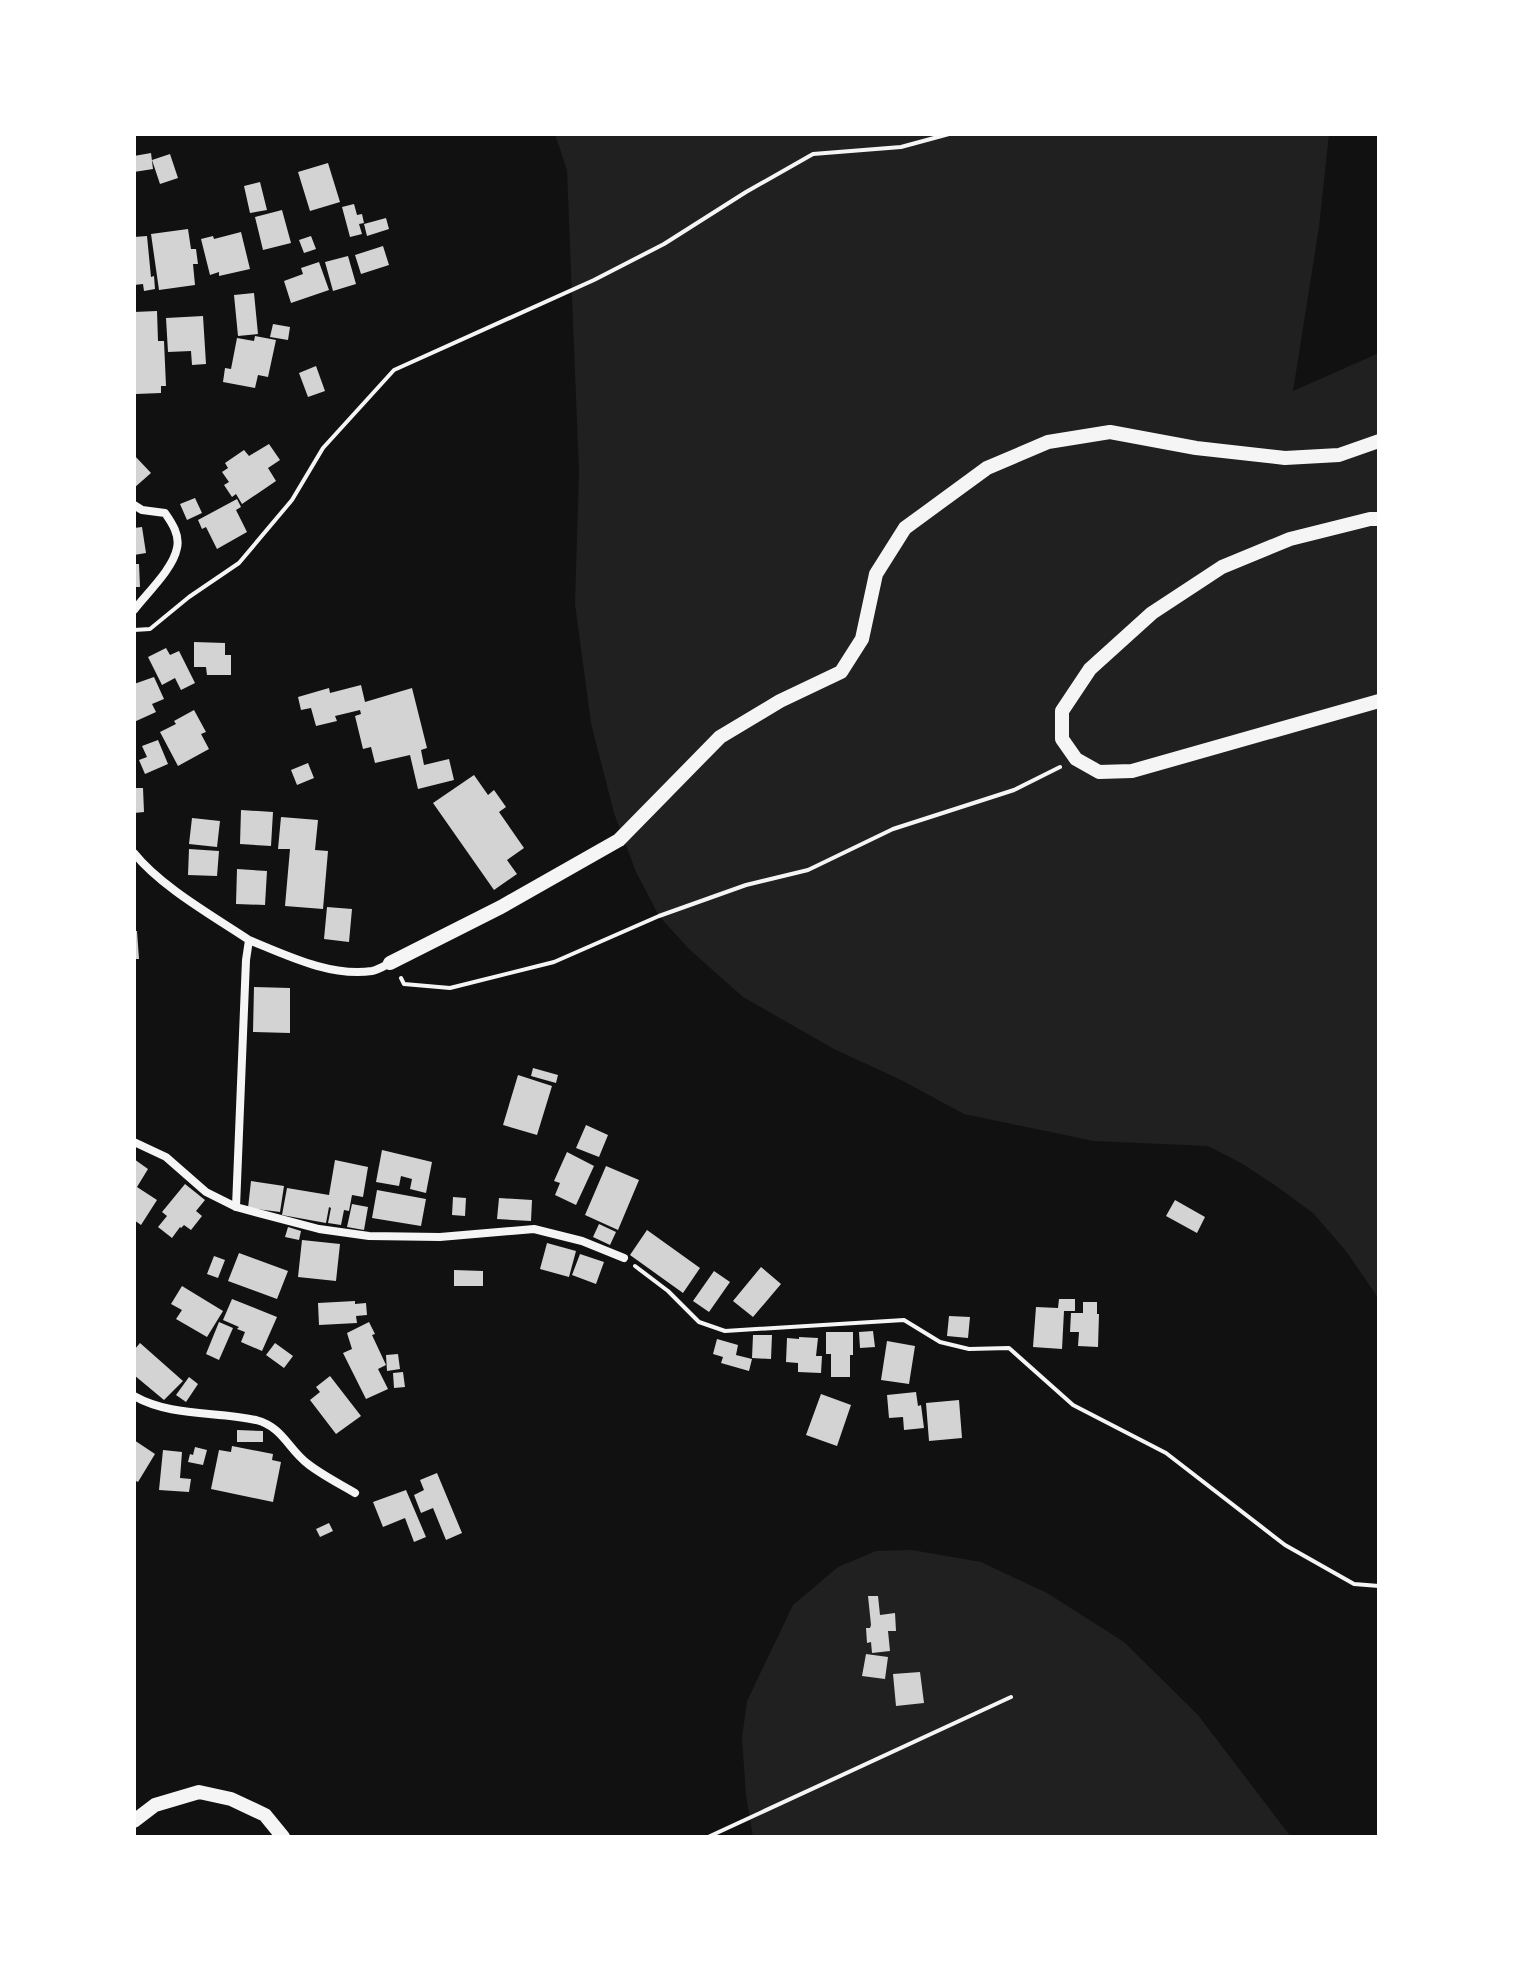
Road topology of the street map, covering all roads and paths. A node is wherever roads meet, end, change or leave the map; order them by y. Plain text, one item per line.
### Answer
1 (949, 134) edge
2 (1379, 441) edge
3 (134, 505) edge
4 (1379, 519) edge
5 (134, 610) edge
6 (134, 630) edge
7 (1379, 701) edge
8 (1076, 759) junction
9 (134, 853) edge
10 (249, 940) junction
11 (390, 963) junction
12 (134, 1142) edge
13 (236, 1207) junction
14 (624, 1258) joint
15 (134, 1396) edge
16 (355, 1493) dead end
17 (1379, 1586) edge
18 (1011, 1697) dead end
19 (134, 1821) edge
20 (283, 1837) edge
21 (708, 1837) edge

1 - 6 path
2 - 11 street
3 - 5 street
4 - 8 street
7 - 8 street
8 - 11 path
9 - 10 street
10 - 11 street
10 - 13 street
12 - 13 street
13 - 14 street
14 - 17 path
15 - 16 street
18 - 21 path
19 - 20 street

